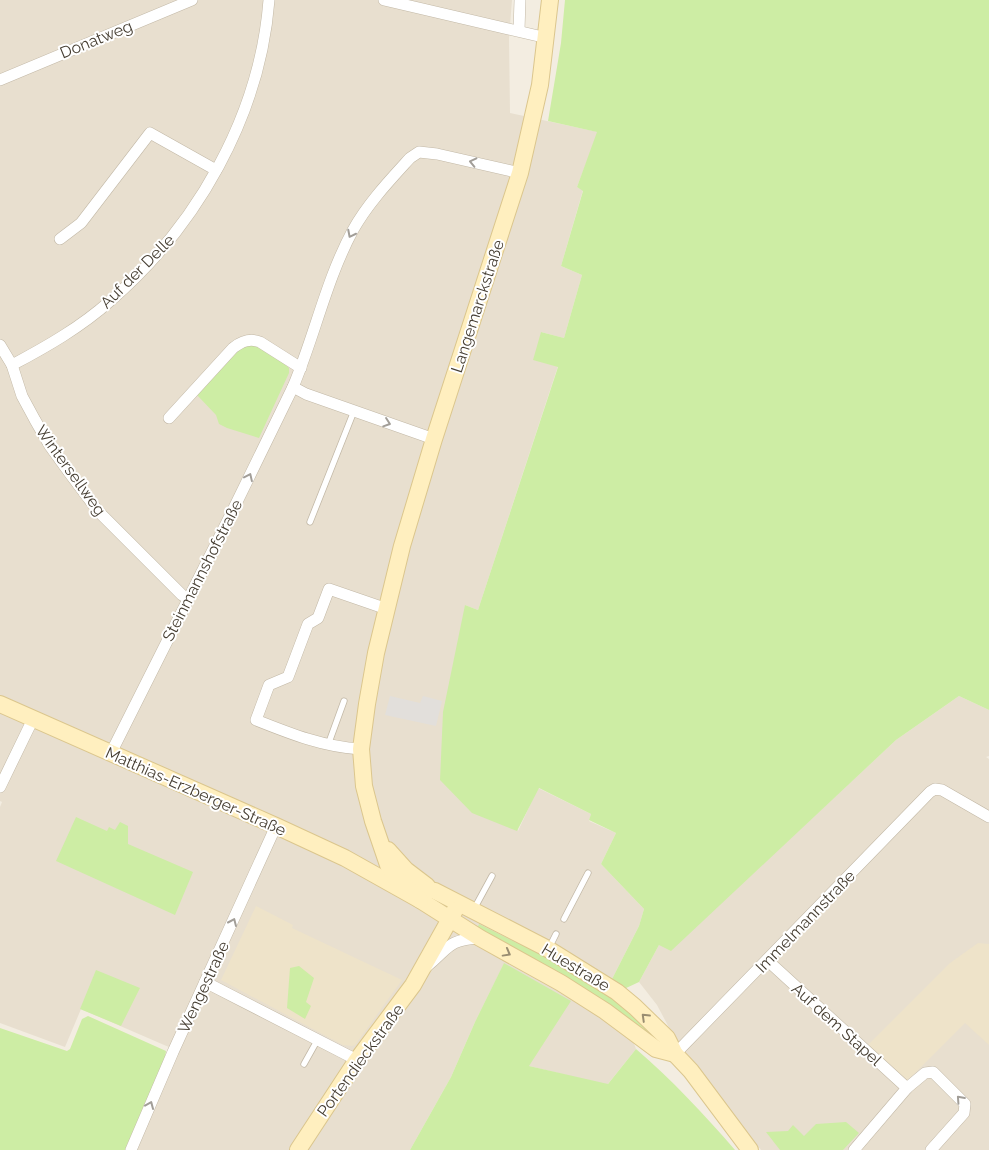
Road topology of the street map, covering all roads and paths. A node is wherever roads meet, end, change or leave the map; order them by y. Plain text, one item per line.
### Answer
1 (192, 0) edge
2 (269, 0) edge
3 (384, 0) edge
4 (520, 0) edge
5 (550, 0) edge
6 (519, 30) junction
7 (547, 38) junction
8 (0, 80) edge
9 (216, 170) junction
10 (520, 173) junction
11 (60, 239) dead end
12 (0, 345) edge
13 (12, 365) junction
14 (301, 368) junction
15 (293, 387) junction
16 (354, 411) junction
17 (169, 418) dead end
18 (434, 439) junction
19 (310, 522) dead end
20 (188, 598) junction
21 (387, 609) junction
22 (344, 701) dead end
23 (0, 704) edge
24 (33, 719) junction
25 (328, 745) junction
26 (362, 748) junction
27 (111, 753) junction
28 (0, 787) edge
29 (989, 817) edge
30 (276, 826) junction
31 (382, 844) junction
32 (588, 874) dead end
33 (492, 876) dead end
34 (396, 883) junction
35 (435, 891) junction
36 (466, 908) junction
37 (450, 919) junction
38 (564, 919) dead end
39 (556, 934) dead end
40 (480, 938) junction
41 (548, 949) junction
42 (767, 960) junction
43 (423, 969) junction
44 (206, 982) junction
45 (318, 1039) junction
46 (675, 1054) junction
47 (357, 1060) junction
48 (304, 1064) dead end
49 (908, 1088) junction
50 (131, 1150) edge
51 (298, 1150) edge
52 (750, 1150) edge
53 (854, 1150) edge
54 (931, 1150) edge

1 - 8 street, Donatweg
2 - 9 street, Auf der Delle
3 - 6 street
4 - 6 street
5 - 7 street, Langemarckstraße
6 - 7 street
7 - 10 street, Langemarckstraße
9 - 11 street
9 - 13 street, Auf der Delle
10 -> 14 street, Steinmannshofstraße
10 - 18 street, Langemarckstraße
12 - 13 street, Wintersellweg
13 - 20 street, Wintersellweg
14 - 15 street, Steinmannshofstraße
14 - 17 street
15 - 16 street
20 -> 15 street, Steinmannshofstraße
16 -> 18 street
16 - 19 lane
18 - 21 street, Langemarckstraße
20 - 27 street, Steinmannshofstraße
21 - 25 street
21 - 26 street, Langemarckstraße
22 - 25 lane
23 - 24 street, Matthias-Erzberger-Straße
24 - 27 street, Matthias-Erzberger-Straße
24 - 28 street
25 - 26 street
26 - 31 street, Langemarckstraße
27 - 30 street, Matthias-Erzberger-Straße
29 - 42 street, Immelmannstraße
30 - 34 street, Matthias-Erzberger-Straße
44 -> 30 street, Wengestraße
31 - 34 street, Langemarckstraße
31 - 35 street, Langemarckstraße
32 - 38 lane
33 - 36 lane
34 - 35 street, Matthias-Erzberger-Straße
34 - 37 street, Langemarckstraße
35 - 36 street, Matthias-Erzberger-Straße
36 - 37 street, Portendieckstraße
36 - 41 street, Huestraße
37 - 40 street, Huestraße
37 - 43 street, Portendieckstraße
39 - 41 lane
40 - 43 street, Portendieckstraße
40 -> 46 street, Huestraße
46 -> 41 street, Huestraße
42 - 46 street, Immelmannstraße
42 - 49 street, Auf dem Stapel
43 - 47 street, Portendieckstraße
44 - 45 street
50 -> 44 street, Wengestraße
45 - 47 street
45 - 48 lane
46 - 52 street, Huestraße
47 - 51 street, Portendieckstraße
49 - 53 street
54 -> 49 street

